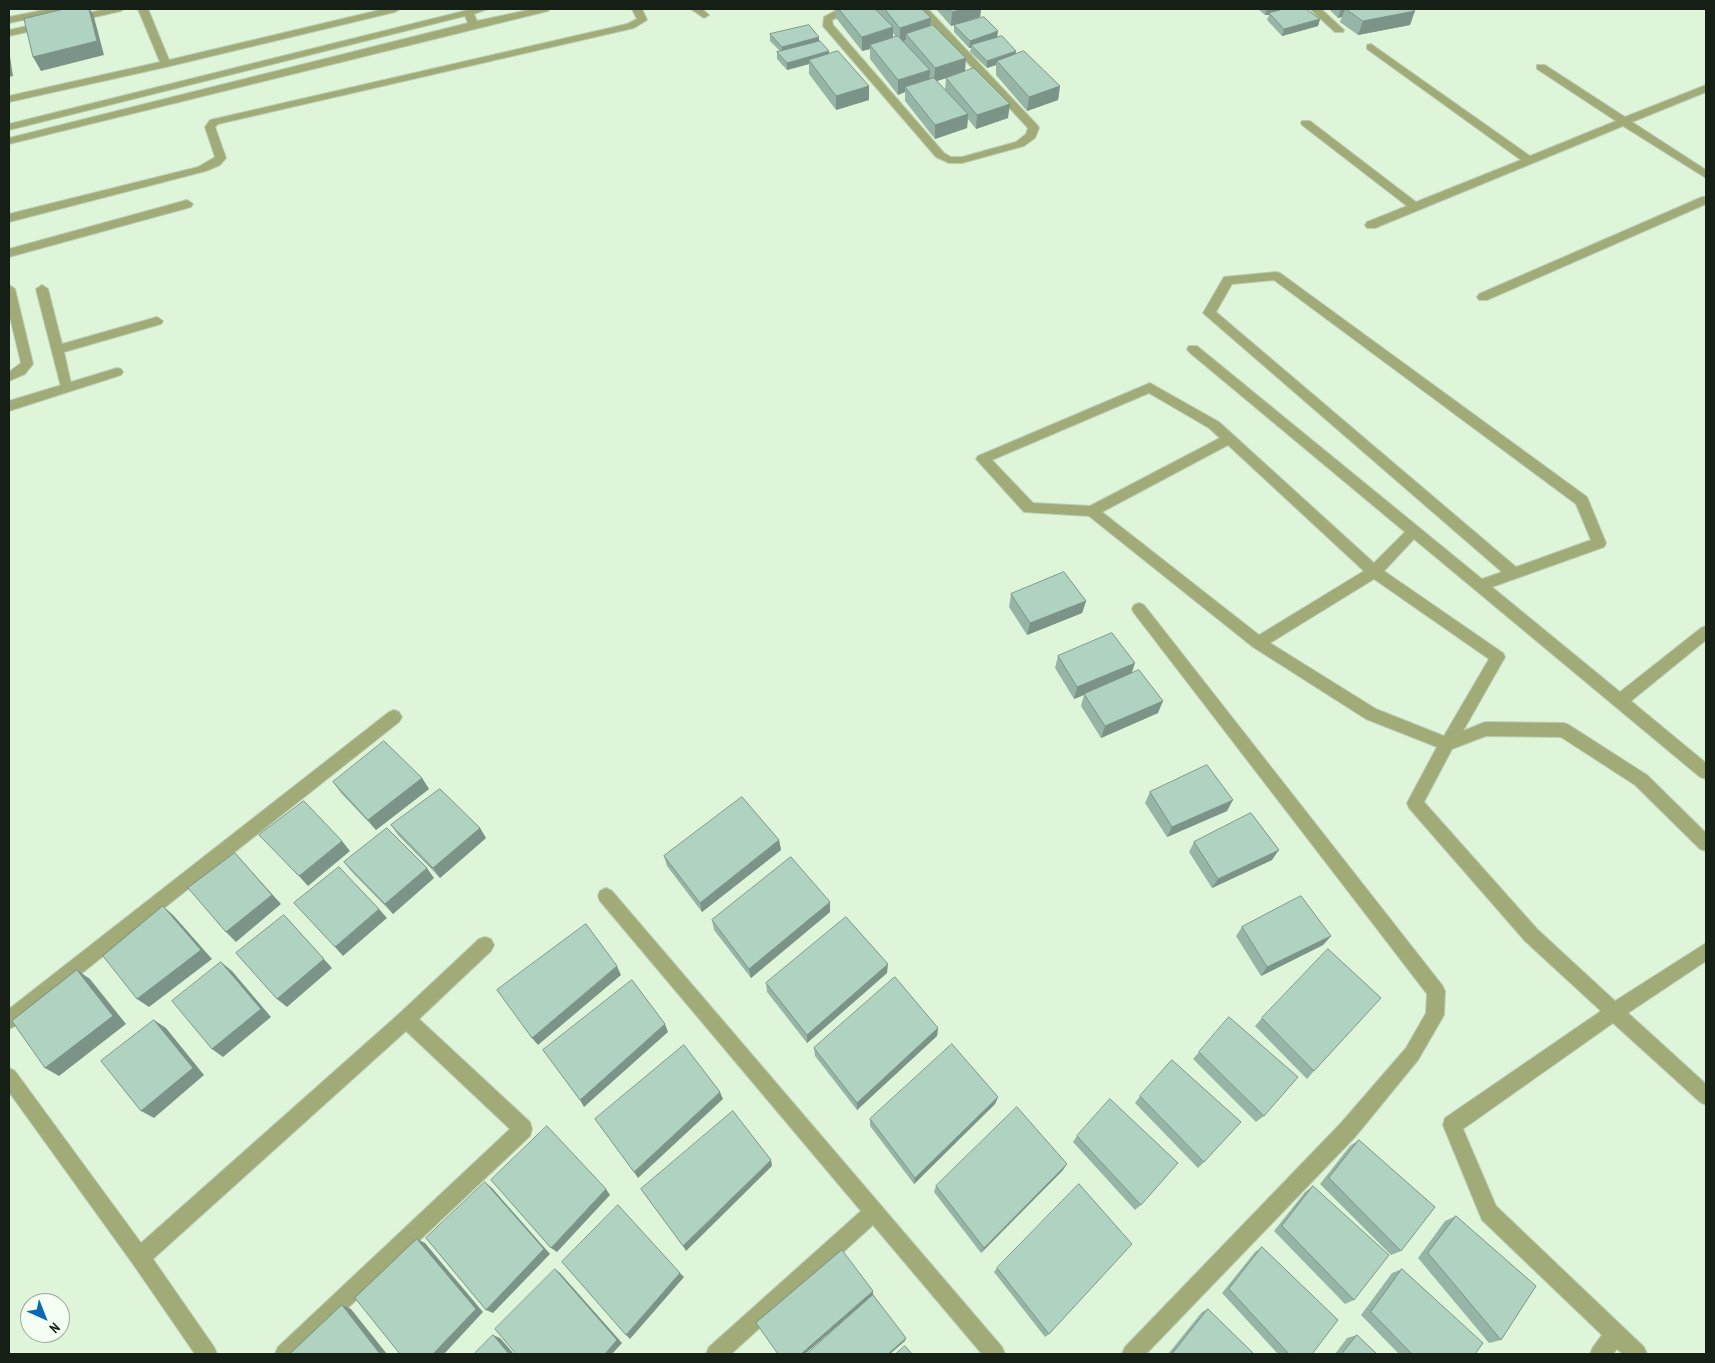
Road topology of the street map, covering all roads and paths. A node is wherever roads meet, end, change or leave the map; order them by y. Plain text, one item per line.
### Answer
1 (62, 9) edge
2 (118, 9) edge
3 (143, 9) edge
4 (396, 9) edge
5 (483, 9) edge
6 (545, 9) edge
7 (637, 9) edge
8 (850, 9) edge
9 (923, 9) edge
10 (1315, 9) edge
11 (468, 12) junction
12 (9, 20) edge
13 (474, 25) junction
14 (1340, 30) dead end
15 (9, 33) edge
16 (1371, 47) dead end
17 (166, 64) junction
18 (1541, 67) dead end
19 (1706, 88) edge
20 (9, 99) edge
21 (1625, 121) junction
22 (1306, 123) dead end
23 (9, 126) edge
24 (9, 140) edge
25 (1529, 160) junction
26 (1706, 175) edge
27 (1706, 200) edge
28 (187, 204) dead end
29 (1415, 207) junction
30 (9, 218) edge
31 (1371, 225) dead end
32 (9, 253) edge
33 (9, 289) edge
34 (42, 289) dead end
35 (1484, 297) dead end
36 (157, 321) dead end
37 (1193, 349) dead end
38 (57, 350) junction
39 (117, 372) dead end
40 (9, 377) edge
41 (66, 388) junction
42 (9, 406) edge
43 (1229, 439) junction
44 (1092, 511) junction
45 (1414, 532) junction
46 (1374, 572) junction
47 (1514, 574) junction
48 (1480, 586) junction
49 (1139, 609) dead end
50 (1706, 632) edge
51 (1258, 643) junction
52 (1620, 701) junction
53 (394, 717) dead end
54 (1447, 744) junction
55 (1706, 772) edge
56 (1706, 844) edge
57 (606, 896) dead end
58 (486, 944) dead end
59 (1706, 950) edge
60 (1614, 1012) junction
61 (406, 1019) junction
62 (9, 1020) edge
63 (9, 1077) edge
64 (1706, 1096) edge
65 (874, 1212) junction
66 (140, 1257) junction
67 (1616, 1334) junction
68 (207, 1354) edge
69 (285, 1354) edge
70 (716, 1354) edge
71 (995, 1354) edge
72 (1132, 1354) edge
73 (1600, 1354) edge
74 (1637, 1354) edge

1 - 12 street
2 - 15 street
3 - 17 street
4 - 17 street
5 - 11 street
6 - 13 street
7 - 30 street
8 - 9 street
10 - 14 street
11 - 13 street
11 - 23 street
13 - 24 street
16 - 25 street
17 - 20 street
18 - 21 street
19 - 21 street
21 - 25 street
21 - 26 street
22 - 29 street
25 - 29 street
27 - 35 street
28 - 32 street
29 - 31 street
33 - 40 street
34 - 38 street
36 - 38 street
37 - 45 street
38 - 41 street
39 - 41 street
41 - 42 street
43 - 44 street
43 - 44 street
43 - 46 street
44 - 51 street
45 - 46 street
45 - 48 street
46 - 51 street
46 - 54 street
47 - 47 street
47 - 48 street
48 - 52 street
49 - 72 street
50 - 52 street
51 - 54 street
52 - 55 street
53 - 62 street
54 - 56 street
54 - 60 street
57 - 65 street
58 - 61 street
59 - 60 street
60 - 64 street
60 - 67 street
61 - 66 street
61 - 69 street
63 - 66 street
65 - 70 street
65 - 71 street
66 - 68 street
67 - 73 street
67 - 74 street

